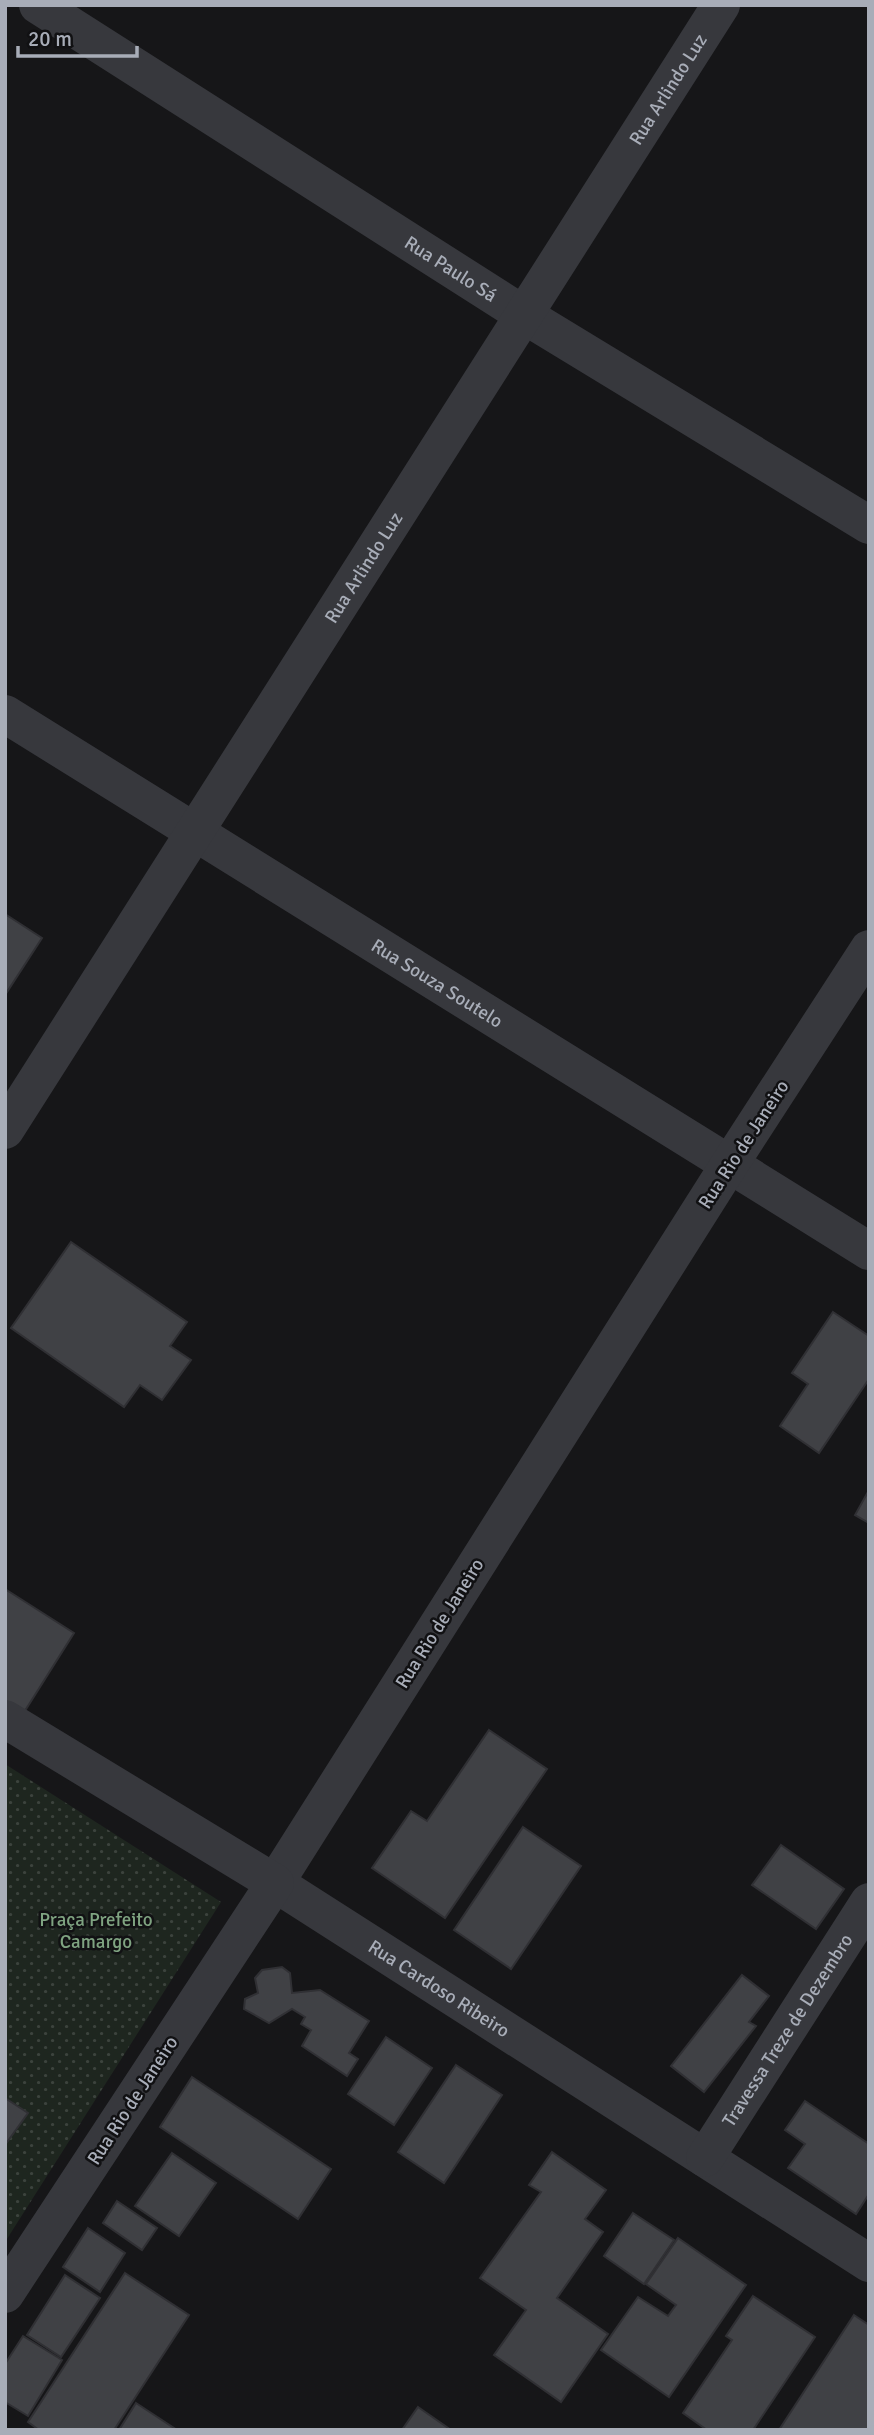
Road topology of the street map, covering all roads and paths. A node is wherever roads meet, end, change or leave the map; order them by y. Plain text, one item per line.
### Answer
1 (38, 5) edge
2 (721, 5) edge
3 (524, 315) junction
4 (869, 525) edge
5 (5, 713) edge
6 (195, 832) junction
7 (869, 949) edge
8 (5, 1130) edge
9 (729, 1165) junction
10 (869, 1251) edge
11 (5, 1719) edge
12 (275, 1883) junction
13 (869, 1902) edge
14 (705, 2158) junction
15 (869, 2263) edge
16 (5, 2294) edge

1 - 3 street, Rua Paulo Sá
2 - 3 street, Rua Arlindo Luz
3 - 4 street, Rua Paulo Sá
3 - 6 street, Rua Arlindo Luz
5 - 6 street, Rua Souza Soutelo
6 - 8 street, Rua Arlindo Luz
6 - 9 street, Rua Souza Soutelo
7 - 9 street, Rua Rio de Janeiro
9 - 10 street, Rua Souza Soutelo
9 - 12 street, Rua Rio de Janeiro
11 - 12 street, Rua Cardoso Ribeiro
12 - 14 street, Rua Cardoso Ribeiro
12 - 16 street, Rua Rio de Janeiro
13 - 14 street, Travessa Treze de Dezembro
14 - 15 street, Rua Cardoso Ribeiro

